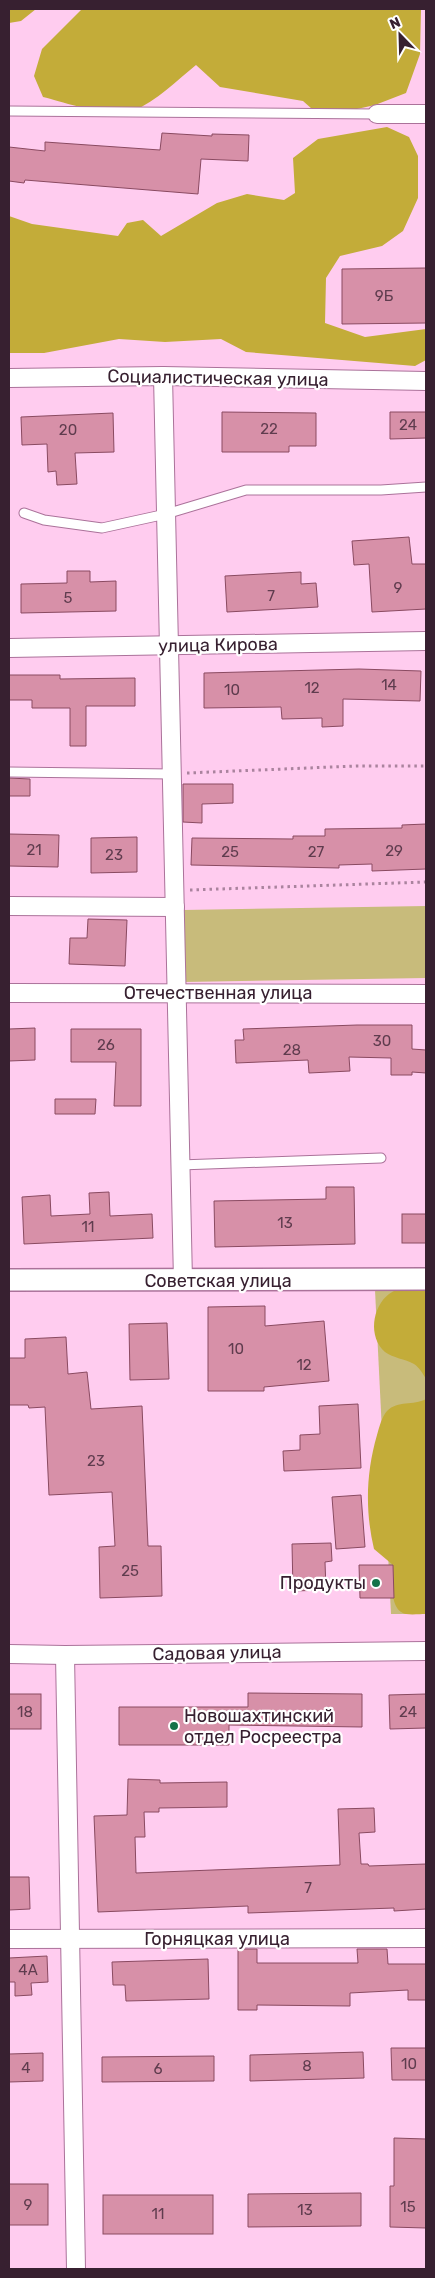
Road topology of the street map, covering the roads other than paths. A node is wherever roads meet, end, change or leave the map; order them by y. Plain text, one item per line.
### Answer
1 (9, 111) edge
2 (376, 114) joint
3 (426, 114) edge
4 (163, 376) junction
5 (9, 378) edge
6 (426, 381) edge
7 (426, 487) edge
8 (24, 512) dead end
9 (166, 514) junction
10 (426, 641) edge
11 (169, 646) junction
12 (9, 648) edge
13 (9, 772) edge
14 (172, 774) junction
15 (174, 899) junction
16 (9, 906) edge
17 (9, 993) edge
18 (176, 993) junction
19 (426, 994) edge
20 (381, 1158) dead end
21 (180, 1165) junction
22 (9, 1280) edge
23 (426, 1280) edge
24 (183, 1281) junction
25 (426, 1651) edge
26 (9, 1654) edge
27 (65, 1655) junction
28 (426, 1938) edge
29 (9, 1939) edge
30 (70, 1940) junction
31 (76, 2269) edge

1 - 2 lane
2 - 3 street
4 - 5 street, Социалистическая улица
4 - 6 street, Социалистическая улица
4 - 9 street
7 - 9 lane
8 - 9 lane
9 - 11 street
10 - 11 street, улица Кирова
11 - 12 street, улица Кирова
11 - 14 street
13 - 14 lane
14 - 15 street
15 - 16 street
15 - 18 street
17 - 18 street, Отечественная улица
18 - 19 street, Отечественная улица
18 - 21 street
20 - 21 lane
21 - 24 street
22 - 24 street, Советская улица
23 - 24 street, Советская улица
25 - 27 street, Садовая улица
26 - 27 street, Садовая улица
27 - 30 street
28 - 30 street, Горняцкая улица
29 - 30 street, Горняцкая улица
30 - 31 street

